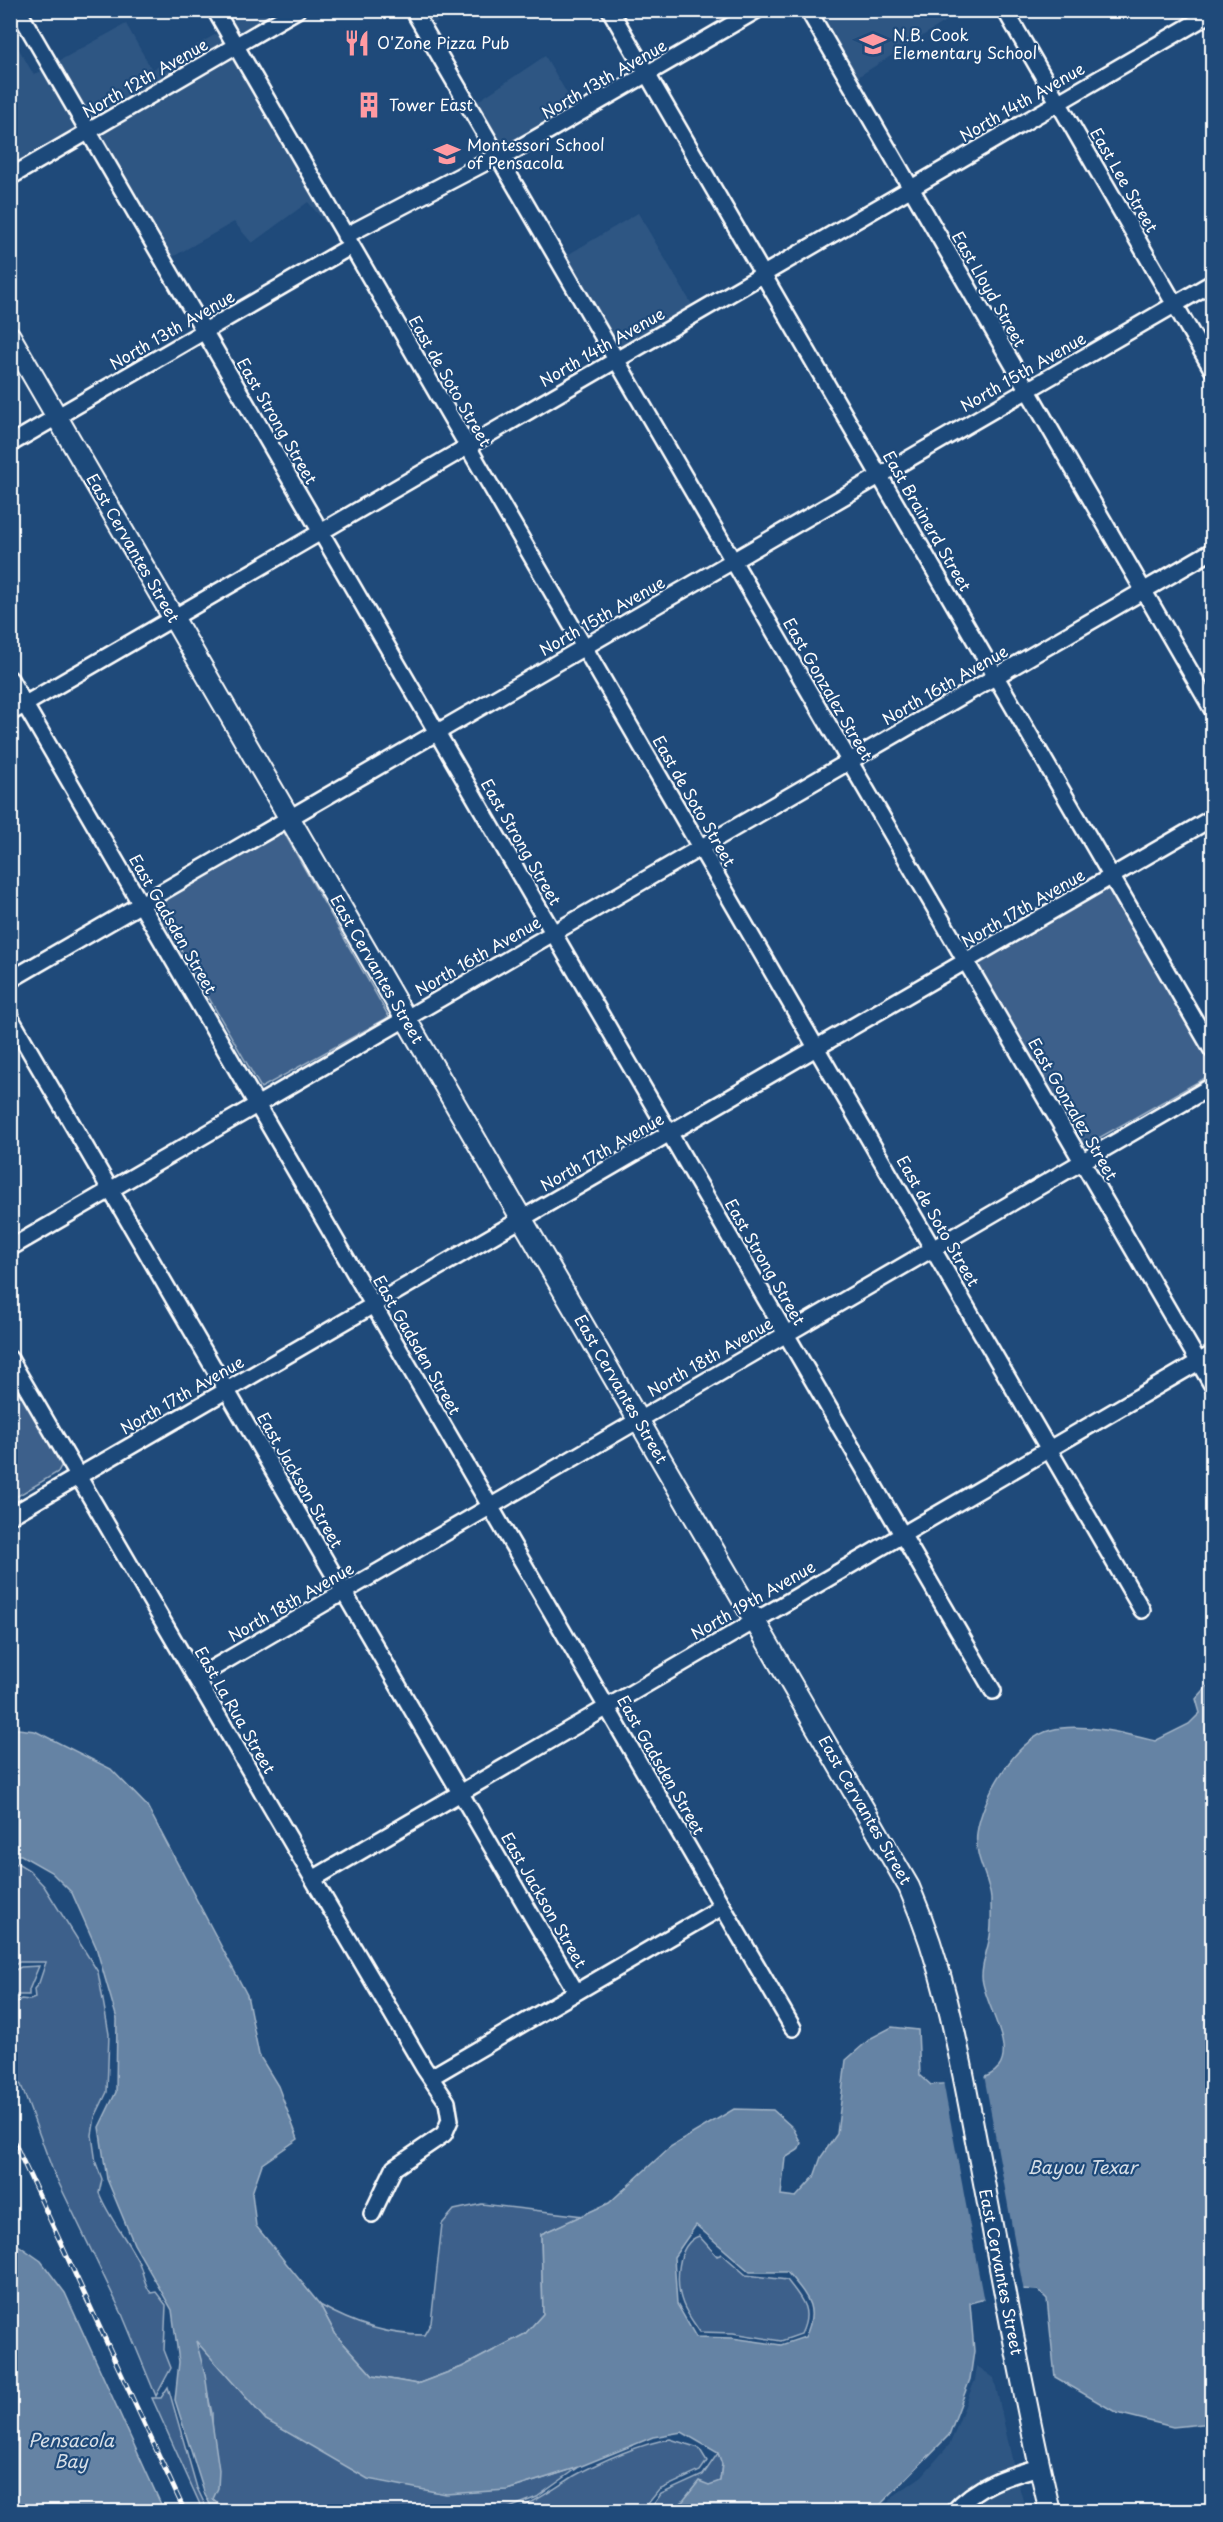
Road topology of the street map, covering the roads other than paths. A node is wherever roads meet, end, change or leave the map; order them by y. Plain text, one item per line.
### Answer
1 (18, 10) edge
2 (215, 10) edge
3 (297, 10) edge
4 (413, 10) edge
5 (610, 10) edge
6 (757, 10) edge
7 (808, 10) edge
8 (1005, 10) edge
9 (1209, 17) edge
10 (236, 46) junction
11 (647, 75) junction
12 (1058, 103) junction
13 (88, 132) junction
14 (499, 158) junction
15 (10, 177) edge
16 (910, 188) junction
17 (348, 241) junction
18 (763, 274) junction
19 (1212, 283) edge
20 (1175, 304) junction
21 (204, 332) junction
22 (10, 336) edge
23 (616, 359) junction
24 (1212, 369) edge
25 (1028, 390) junction
26 (57, 417) junction
27 (10, 444) edge
28 (467, 446) junction
29 (880, 476) junction
30 (320, 531) junction
31 (1212, 551) edge
32 (733, 561) junction
33 (1144, 591) junction
34 (173, 616) junction
35 (584, 647) junction
36 (996, 676) junction
37 (10, 680) edge
38 (25, 704) junction
39 (1212, 709) edge
40 (10, 713) edge
41 (437, 733) junction
42 (850, 761) junction
43 (290, 818) junction
44 (1212, 818) edge
45 (700, 848) junction
46 (1112, 877) junction
47 (141, 905) junction
48 (553, 933) junction
49 (966, 961) junction
50 (10, 980) edge
51 (10, 1017) edge
52 (406, 1019) junction
53 (816, 1048) junction
54 (1212, 1050) edge
55 (1212, 1086) edge
56 (257, 1105) junction
57 (669, 1134) junction
58 (1083, 1162) junction
59 (111, 1190) junction
60 (522, 1219) junction
61 (10, 1248) edge
62 (933, 1249) junction
63 (373, 1305) junction
64 (786, 1334) junction
65 (1212, 1354) edge
66 (10, 1359) edge
67 (1199, 1362) junction
68 (1212, 1385) edge
69 (227, 1390) junction
70 (639, 1420) junction
71 (1050, 1451) junction
72 (79, 1476) junction
73 (490, 1506) junction
74 (10, 1516) edge
75 (903, 1536) junction
76 (344, 1592) junction
77 (1142, 1610) dead end
78 (756, 1620) junction
79 (196, 1678) junction
80 (993, 1691) dead end
81 (606, 1707) junction
82 (460, 1792) junction
83 (313, 1879) junction
84 (722, 1907) junction
85 (576, 1992) junction
86 (793, 2028) dead end
87 (431, 2077) junction
88 (372, 2214) dead end
89 (1040, 2467) junction
90 (953, 2511) edge
91 (1050, 2511) edge

1 - 13 street, East Strong Street
2 - 10 street, East de Soto Street
3 - 10 street, North 12th Avenue
4 - 14 street, East Gonzalez Street
5 - 11 street, East Brainerd Street
6 - 11 street, North 13th Avenue
7 - 16 street, East Lloyd Street
8 - 12 street, East Lee Street
9 - 12 street, North 14th Avenue
10 - 13 street, North 12th Avenue
10 - 17 street, East de Soto Street
11 - 14 street, North 13th Avenue
11 - 18 street, East Brainerd Street
12 - 16 street, North 14th Avenue
12 - 20 street, East Lee Street
13 - 15 street, North 12th Avenue
13 - 21 street, East Strong Street
14 - 17 street, North 13th Avenue
14 - 23 street, East Gonzalez Street
16 - 18 street, North 14th Avenue
16 - 25 street, East Lloyd Street
17 - 21 street, North 13th Avenue
17 - 28 street, East de Soto Street
18 - 23 street, North 14th Avenue
18 - 29 street, East Brainerd Street
19 - 20 street, North 15th Avenue
20 - 24 street, East Lee Street
20 - 25 street, North 15th Avenue
21 - 26 street, North 13th Avenue
21 - 30 street, East Strong Street
22 - 26 main road, East Cervantes Street
23 - 28 street, North 14th Avenue
23 - 32 street, East Gonzalez Street
25 - 29 street, North 15th Avenue
25 - 33 street, East Lloyd Street
26 - 27 street, North 13th Avenue
26 - 34 main road, East Cervantes Street
28 - 30 street, North 14th Avenue
28 - 35 street, East de Soto Street
29 - 32 street, North 15th Avenue
29 - 36 street, East Brainerd Street
30 - 34 street, North 14th Avenue
30 - 41 street, East Strong Street
31 - 33 street, North 16th Avenue
32 - 35 street, North 15th Avenue
32 - 42 street, East Gonzalez Street
33 - 36 street, North 16th Avenue
33 - 39 street, East Lloyd Street
34 - 38 street, North 14th Avenue
34 - 43 main road, East Cervantes Street
35 - 41 street, North 15th Avenue
35 - 45 street, East de Soto Street
36 - 42 street, North 16th Avenue
36 - 46 street, East Brainerd Street
37 - 38 street, East Gadsden Street
38 - 40 street, North 14th Avenue
38 - 47 street, East Gadsden Street
41 - 43 street, North 15th Avenue
41 - 48 street, East Strong Street
42 - 45 street, North 16th Avenue
42 - 49 street, East Gonzalez Street
43 - 47 street, North 15th Avenue
43 - 52 main road, East Cervantes Street
44 - 46 street, North 17th Avenue
45 - 48 street, North 16th Avenue
45 - 53 street, East de Soto Street
46 - 49 street, North 17th Avenue
46 - 54 street, East Brainerd Street
47 - 50 street, North 15th Avenue
47 - 56 street, East Gadsden Street
48 - 52 street, North 16th Avenue
48 - 57 street, East Strong Street
49 - 53 street, North 17th Avenue
49 - 58 street, East Gonzalez Street
51 - 59 street, East Jackson Street
52 - 56 street, North 16th Avenue
52 - 60 main road, East Cervantes Street
53 - 57 street, North 17th Avenue
53 - 62 street, East de Soto Street
55 - 58 street, North 18th Avenue
56 - 59 street, North 16th Avenue
56 - 63 street, East Gadsden Street
57 - 60 street, North 17th Avenue
57 - 64 street, East Strong Street
58 - 62 street, North 18th Avenue
58 - 67 street, East Gonzalez Street
59 - 61 street, North 16th Avenue
59 - 69 street, East Jackson Street
60 - 63 street, North 17th Avenue
60 - 70 main road, East Cervantes Street
62 - 64 street, North 18th Avenue
62 - 71 street, East de Soto Street
63 - 69 street, North 17th Avenue
63 - 73 street, East Gadsden Street
64 - 70 street, North 18th Avenue
64 - 75 street, East Strong Street
65 - 67 street, North 19th Avenue
66 - 72 street, East La Rua Street
67 - 68 street, East Gonzalez Street
67 - 71 street, North 19th Avenue
69 - 72 street, North 17th Avenue
69 - 76 street, East Jackson Street
70 - 73 street, North 18th Avenue
70 - 78 main road, East Cervantes Street
71 - 75 street, North 19th Avenue
71 - 77 street, East de Soto Street
72 - 74 street, North 17th Avenue
72 - 79 street, East La Rua Street
73 - 76 street, North 18th Avenue
73 - 81 street, East Gadsden Street
75 - 78 street, North 19th Avenue
75 - 80 street, East Strong Street
76 - 79 street, North 18th Avenue
76 - 82 street, East Jackson Street
78 - 81 street, North 19th Avenue
78 - 89 main road, East Cervantes Street
79 - 83 street, East La Rua Street
81 - 82 street, North 19th Avenue
81 - 84 street, East Gadsden Street
82 - 83 street, North 19th Avenue
82 - 85 street, East Jackson Street
83 - 87 street, East La Rua Street
84 - 85 street
84 - 86 street, East Gadsden Street
85 - 87 street
87 - 88 street, East La Rua Street
89 - 90 street
89 - 91 main road, East Cervantes Street

